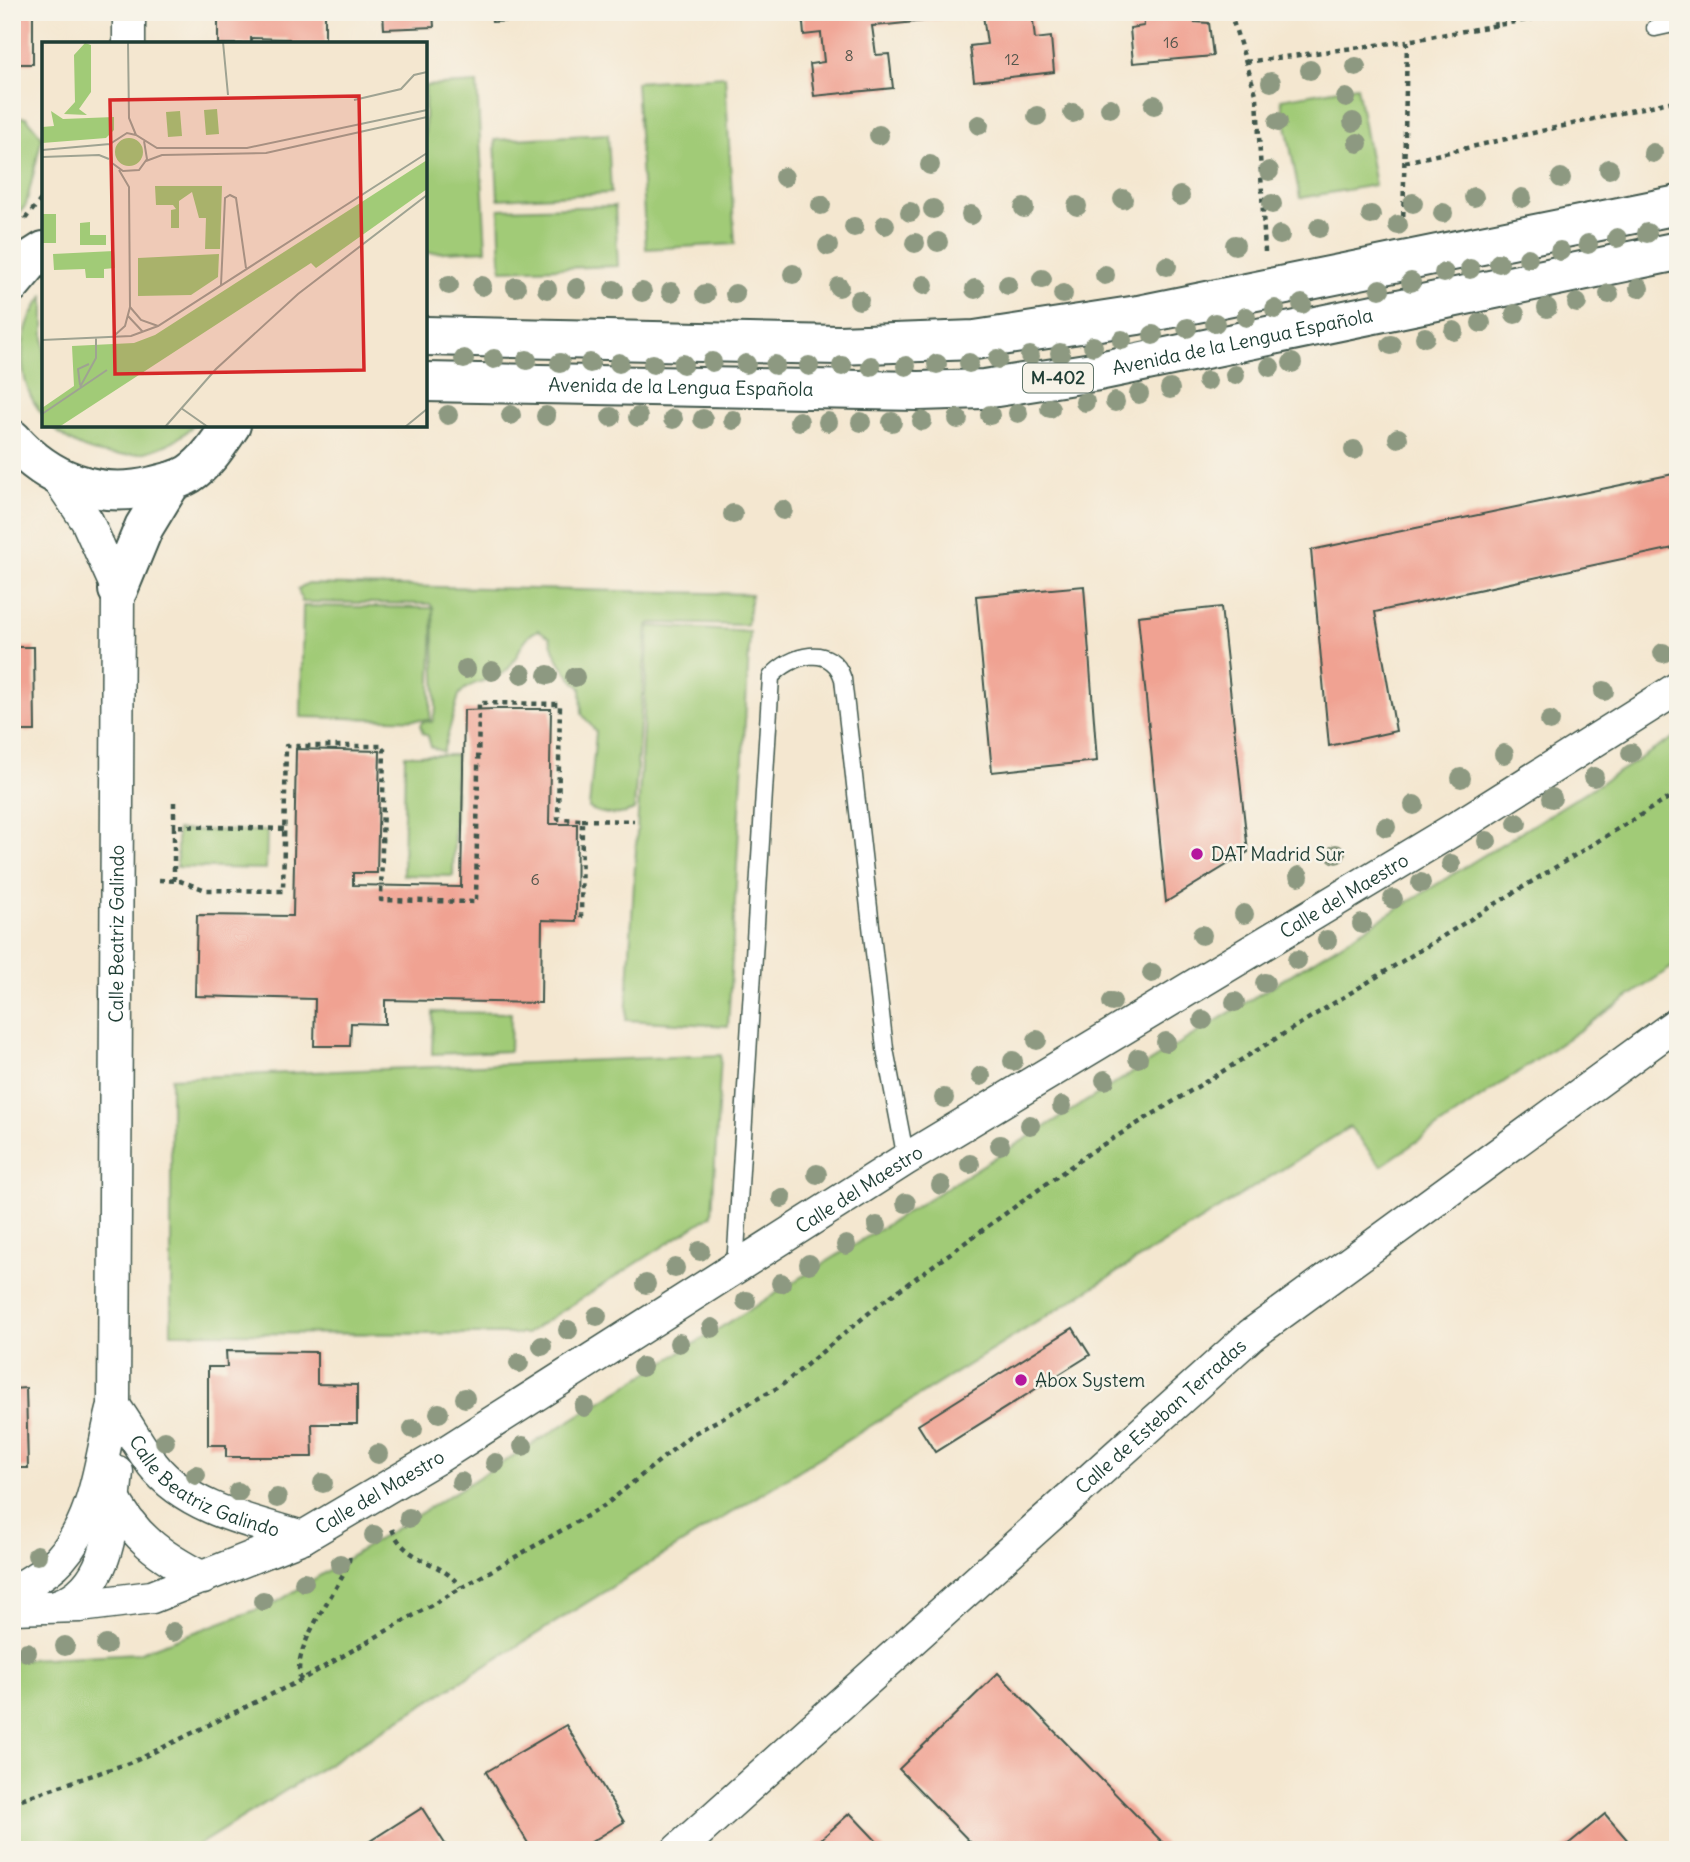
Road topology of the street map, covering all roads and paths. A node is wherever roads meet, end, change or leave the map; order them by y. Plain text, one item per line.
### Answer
1 (129, 12) edge
2 (1230, 12) edge
3 (1494, 12) edge
4 (1572, 12) edge
5 (1678, 23) edge
6 (1496, 28) junction
7 (1655, 28) dead end
8 (1407, 41) junction
9 (129, 42) edge
10 (1246, 62) junction
11 (1678, 100) edge
12 (1405, 163) junction
13 (1678, 205) edge
14 (1404, 227) dead end
15 (1678, 251) edge
16 (42, 252) edge
17 (1266, 255) dead end
18 (12, 283) edge
19 (427, 335) edge
20 (427, 383) edge
21 (223, 437) edge
22 (12, 439) edge
23 (57, 477) junction
24 (159, 485) junction
25 (118, 590) junction
26 (1678, 688) edge
27 (1678, 792) edge
28 (174, 802) dead end
29 (582, 820) junction
30 (634, 821) dead end
31 (174, 826) junction
32 (284, 829) junction
33 (159, 880) dead end
34 (174, 881) junction
35 (581, 922) dead end
36 (1678, 1023) edge
37 (906, 1159) junction
38 (734, 1270) junction
39 (118, 1411) junction
40 (99, 1469) junction
41 (114, 1498) junction
42 (392, 1529) dead end
43 (303, 1536) junction
44 (349, 1556) dead end
45 (203, 1578) junction
46 (460, 1587) junction
47 (12, 1594) edge
48 (54, 1606) junction
49 (12, 1608) edge
50 (301, 1680) junction
51 (12, 1802) edge
52 (678, 1850) edge

1 - 9 street
2 - 10 path
3 - 6 path
4 - 6 path
5 - 7 lane
6 - 8 path
8 - 10 path
8 - 12 path
10 - 17 path
11 - 12 path
12 - 14 path
13 - 19 highway
15 - 20 highway, Avenida de la Lengua Española / M-402
16 - 18 highway
21 - 24 highway
22 - 23 highway
23 - 24 highway
23 - 25 street, Calle Beatriz Galindo
24 - 25 highway
25 - 39 street, Calle Beatriz Galindo
26 - 37 street, Calle del Maestro
27 - 46 path
28 - 31 path
29 - 30 path
29 - 32 path
29 - 35 path
31 - 32 path
31 - 34 path
32 - 34 path
33 - 34 path
36 - 52 street, Calle de Esteban Terradas
37 - 38 street, Calle del Maestro
37 - 38 lane
38 - 43 street, Calle del Maestro
39 - 40 street, Calle Beatriz Galindo
39 - 41 street, Calle Beatriz Galindo
39 - 43 street, Calle Beatriz Galindo
40 - 41 street
40 - 47 street, Calle Beatriz Galindo
41 - 45 street
41 - 48 street, Calle Beatriz Galindo
42 - 46 path
43 - 45 street, Calle del Maestro
44 - 50 path
45 - 48 street, Calle del Maestro
46 - 50 path
48 - 49 street, Calle del Maestro
50 - 51 path

